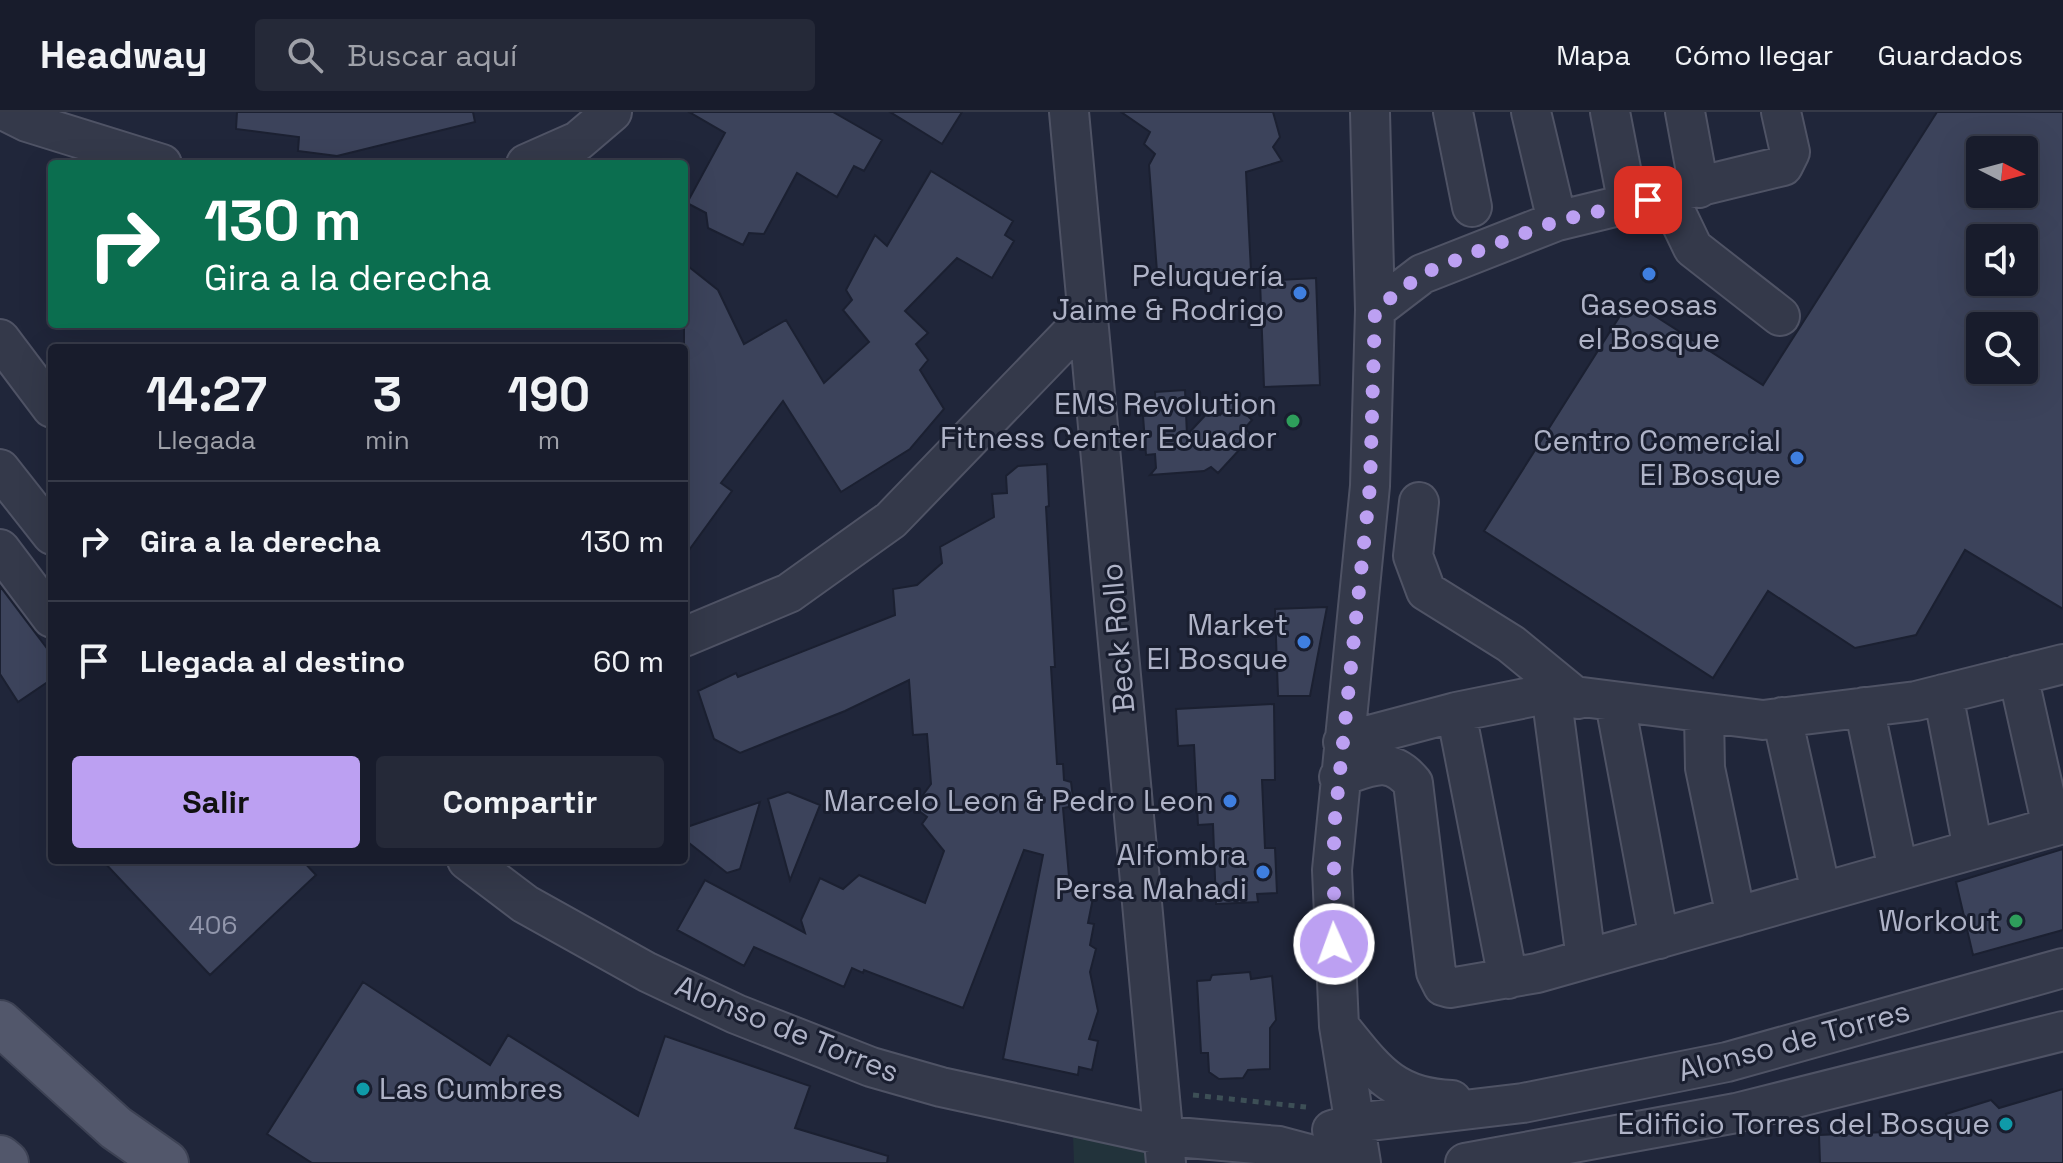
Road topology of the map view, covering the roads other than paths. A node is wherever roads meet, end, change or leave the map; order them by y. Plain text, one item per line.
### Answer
1 (7, 112) edge
2 (612, 112) edge
3 (1069, 112) edge
4 (1370, 112) edge
5 (1453, 112) edge
6 (1531, 112) edge
7 (1610, 112) edge
8 (1685, 112) edge
9 (1781, 112) edge
10 (149, 160) edge
11 (535, 160) edge
12 (1684, 192) junction
13 (1628, 205) junction
14 (1472, 207) dead end
15 (1557, 221) junction
16 (1375, 310) junction
17 (1780, 316) dead end
18 (1087, 317) junction
19 (3, 349) edge
20 (48, 403) edge
21 (0, 469) edge
22 (1419, 502) dead end
23 (48, 530) edge
24 (0, 549) edge
25 (48, 613) edge
26 (688, 635) edge
27 (2063, 664) edge
28 (2018, 675) junction
29 (1943, 694) junction
30 (1581, 699) junction
31 (1864, 707) junction
32 (1456, 712) junction
33 (1704, 713) junction
34 (1782, 717) junction
35 (1341, 759) junction
36 (2058, 826) edge
37 (1973, 849) junction
38 (472, 864) edge
39 (1898, 870) junction
40 (1821, 892) junction
41 (1736, 917) junction
42 (1659, 939) junction
43 (1586, 959) junction
44 (2063, 968) edge
45 (1508, 979) junction
46 (0, 1023) edge
47 (1339, 1026) junction
48 (2063, 1031) edge
49 (1523, 1103) junction
50 (1352, 1114) junction
51 (1279, 1146) junction
52 (1166, 1149) edge
53 (0, 1158) edge
54 (6, 1163) edge
55 (166, 1163) edge
56 (1343, 1163) edge
57 (1361, 1163) edge
58 (1465, 1163) edge

1 - 10 street
2 - 11 street
3 - 18 street, Beck Rollo
4 - 16 street
5 - 14 street
6 - 15 street
7 - 13 street
8 - 12 street
9 - 12 street
12 - 13 street
12 - 17 street
13 - 15 street
15 - 16 street
16 - 35 street
18 - 26 street
18 - 52 street, Beck Rollo
19 - 20 street
21 - 23 street
22 - 30 street
24 - 25 street
27 - 28 street
28 - 29 street
28 - 36 street
29 - 31 street
29 - 37 street
30 - 32 street
30 - 33 street
30 - 42 street
30 - 43 street
31 - 34 street
31 - 39 street
32 - 35 street
32 - 45 street
33 - 34 street
33 - 41 street
34 - 40 street
35 - 45 street
35 - 47 street
36 - 37 street
37 - 39 street
38 - 52 street, Alonso de Torres
39 - 40 street
40 - 41 street
41 - 42 street
42 - 43 street
43 - 45 street
44 - 49 street, Alonso de Torres
46 - 55 main road
47 - 49 street, Alonso de Torres
47 - 50 street
48 - 58 street, Alonso de Torres
49 - 50 street, Alonso de Torres
50 - 51 street, Alonso de Torres
50 - 57 street
51 - 52 street, Alonso de Torres
51 - 56 street, Alonso de Torres
53 - 54 main road

